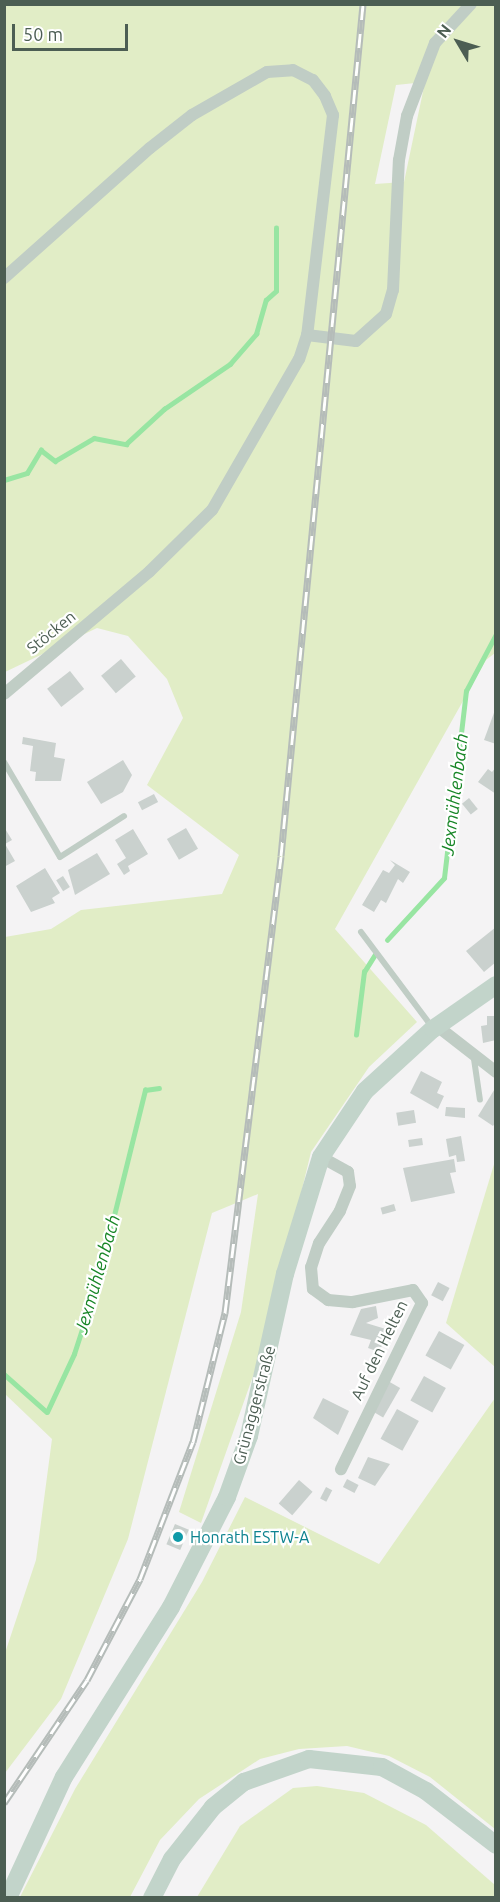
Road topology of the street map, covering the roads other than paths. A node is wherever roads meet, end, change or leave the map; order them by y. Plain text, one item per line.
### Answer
1 (471, 4) edge
2 (4, 278) edge
3 (307, 335) junction
4 (4, 694) edge
5 (4, 762) edge
6 (124, 816) dead end
7 (361, 932) dead end
8 (495, 985) edge
9 (435, 1027) junction
10 (474, 1059) junction
11 (495, 1072) edge
12 (480, 1100) dead end
13 (321, 1157) junction
14 (341, 1470) dead end
15 (495, 1845) edge
16 (11, 1892) edge
17 (152, 1898) edge

1 - 3 street
2 - 3 street, Stöcken
3 - 4 street, Stöcken
5 - 6 lane
7 - 9 lane
8 - 9 street, Grünaggerstraße
9 - 10 street
9 - 13 street, Grünaggerstraße
10 - 11 street
10 - 12 lane
13 - 14 street, Auf den Helten
13 - 16 street, Grünaggerstraße
15 - 17 street

